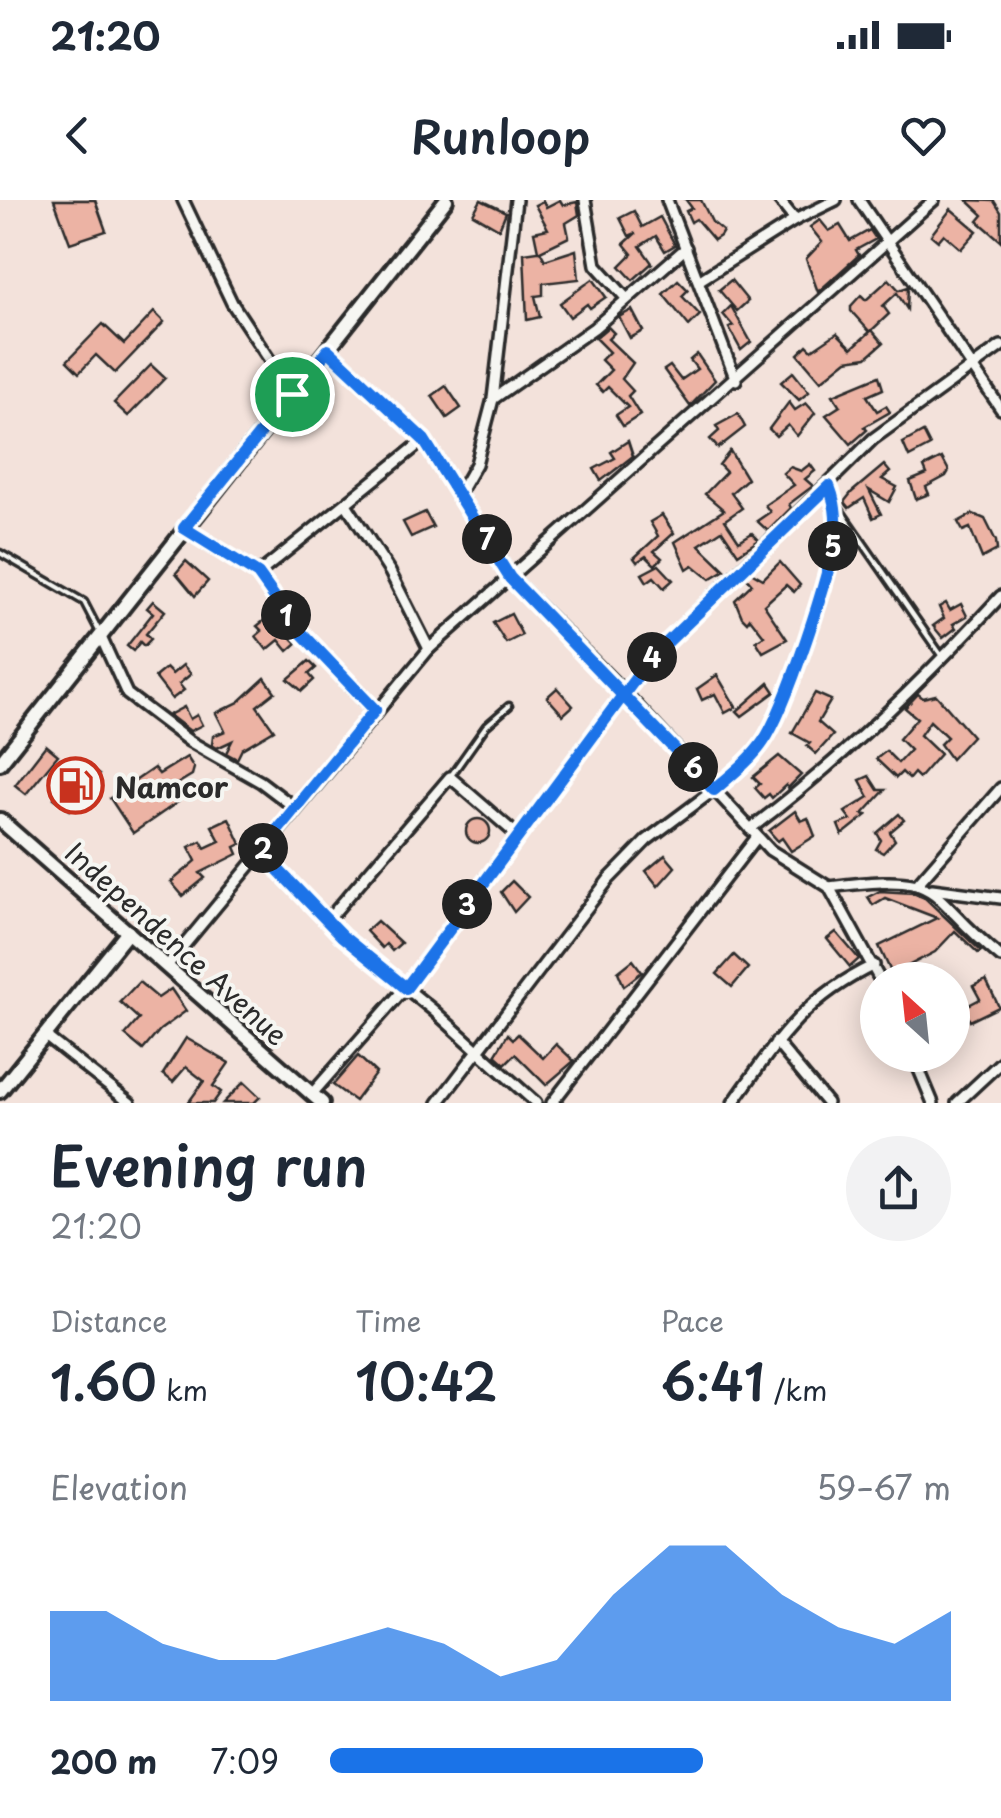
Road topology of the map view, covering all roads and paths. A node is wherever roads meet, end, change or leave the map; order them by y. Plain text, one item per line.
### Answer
1 (183, 200) edge
2 (446, 200) edge
3 (516, 200) edge
4 (585, 200) edge
5 (667, 200) edge
6 (779, 200) edge
7 (836, 200) edge
8 (858, 200) edge
9 (934, 200) edge
10 (794, 220) junction
11 (887, 246) junction
12 (686, 248) junction
13 (700, 280) junction
14 (626, 298) junction
15 (1001, 346) edge
16 (328, 350) junction
17 (973, 366) junction
18 (736, 380) junction
19 (292, 394) junction
20 (494, 399) junction
21 (1001, 409) edge
22 (424, 440) junction
23 (829, 486) junction
24 (460, 492) junction
25 (836, 503) junction
26 (346, 504) junction
27 (184, 528) junction
28 (0, 554) edge
29 (258, 574) junction
30 (510, 578) junction
31 (1001, 596) edge
32 (100, 634) junction
33 (429, 650) junction
34 (944, 658) junction
35 (628, 695) junction
36 (509, 706) dead end
37 (375, 710) junction
38 (0, 763) edge
39 (450, 777) junction
40 (1001, 788) edge
41 (714, 790) junction
42 (294, 807) junction
43 (0, 820) edge
44 (753, 833) junction
45 (516, 835) junction
46 (260, 851) junction
47 (918, 882) junction
48 (828, 886) junction
49 (932, 888) junction
50 (1001, 898) edge
51 (326, 921) junction
52 (128, 932) junction
53 (1001, 957) edge
54 (872, 962) edge
55 (166, 966) junction
56 (860, 972) edge
57 (406, 988) junction
58 (44, 1035) junction
59 (776, 1042) junction
60 (482, 1052) junction
61 (1001, 1062) edge
62 (920, 1072) edge
63 (0, 1091) edge
64 (317, 1099) edge
65 (130, 1103) edge
66 (438, 1103) edge
67 (536, 1103) edge
68 (552, 1103) edge
69 (732, 1103) edge
70 (826, 1103) edge
71 (933, 1103) edge
72 (957, 1103) edge

1 - 19 street
2 - 16 main road
3 - 20 street
4 - 14 street
5 - 12 street
6 - 10 street
7 - 10 street
8 - 11 street
9 - 11 street
10 - 13 street
11 - 17 street
11 - 18 street
12 - 13 street
12 - 14 street
13 - 18 street
14 - 20 street
15 - 17 street
16 - 19 main road
16 - 22 street
17 - 21 street
17 - 23 street
18 - 30 street
19 - 27 main road
20 - 24 street
22 - 24 street
22 - 26 street
23 - 25 lane
23 - 35 street
24 - 30 street
25 - 34 lane
25 - 41 lane
26 - 29 street
26 - 33 street
27 - 29 street
27 - 32 main road
28 - 32 lane
29 - 37 street
30 - 33 street
30 - 35 street
31 - 34 street
32 - 38 main road
32 - 42 street
33 - 37 street
34 - 44 street
35 - 41 street
35 - 45 street
36 - 39 lane
37 - 42 street
39 - 45 street
39 - 51 street
40 - 47 street
41 - 44 street
41 - 60 street
42 - 46 street
43 - 52 main road, Independence Avenue
44 - 48 street
44 - 68 street
45 - 57 street
46 - 51 street
46 - 55 street
47 - 48 street
47 - 49 street
48 - 54 street
49 - 50 street
49 - 53 street
51 - 57 street
52 - 55 main road, Independence Avenue
52 - 58 main road
55 - 64 main road, Independence Avenue
56 - 59 street
57 - 60 street
57 - 64 street
58 - 63 main road
58 - 65 street
59 - 69 street
59 - 70 street
60 - 66 street
60 - 67 street
61 - 72 street
62 - 71 street

